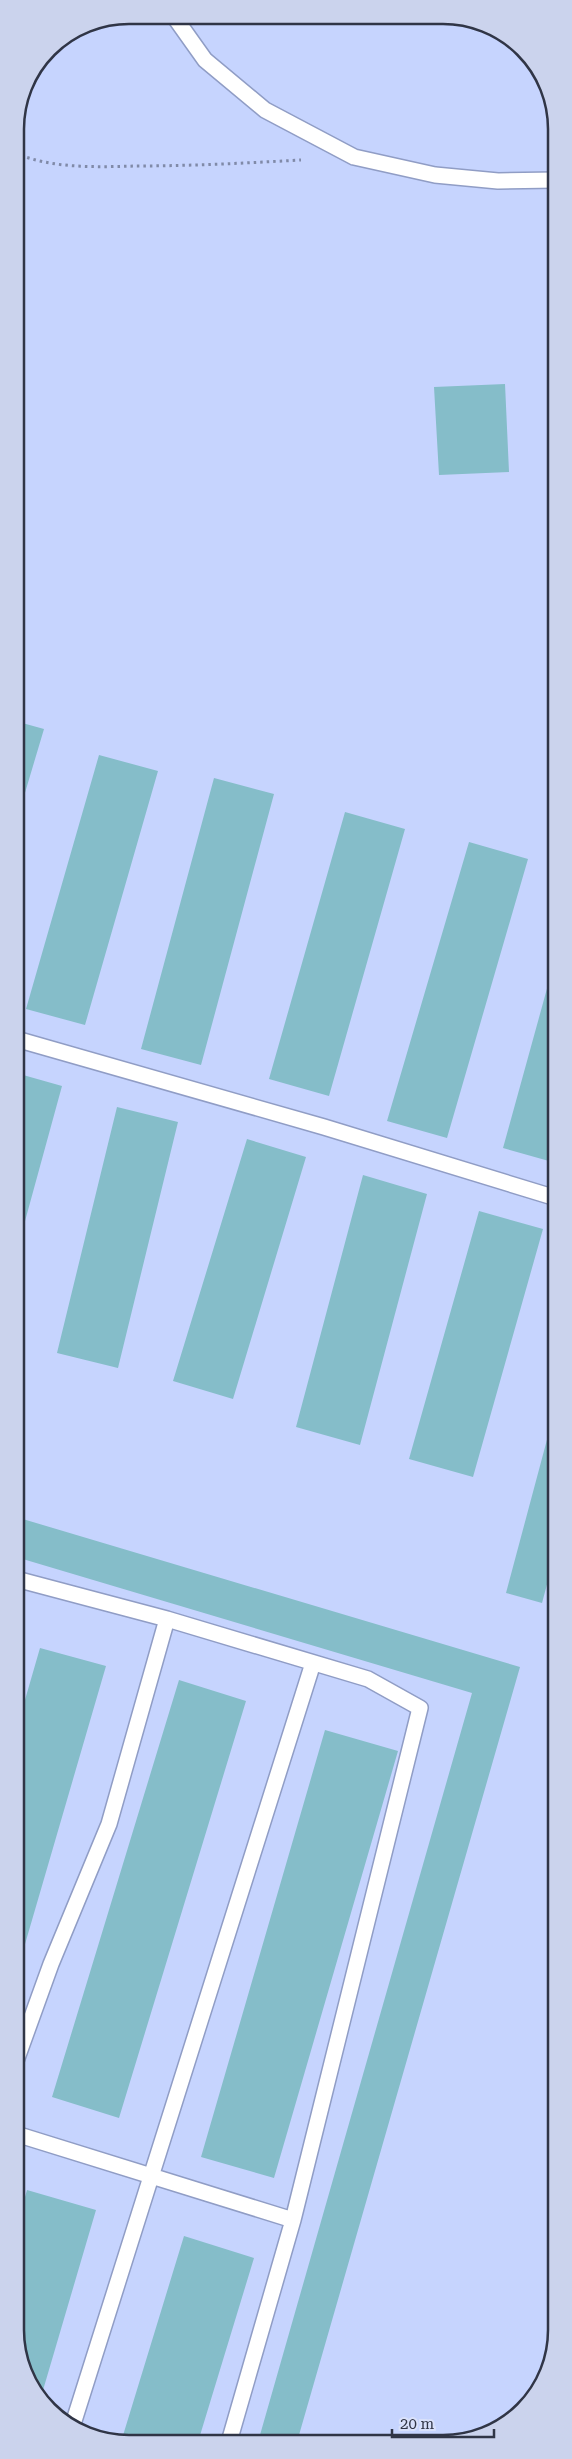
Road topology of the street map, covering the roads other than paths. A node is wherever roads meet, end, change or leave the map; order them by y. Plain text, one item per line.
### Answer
1 (179, 24) edge
2 (548, 180) edge
3 (24, 1041) edge
4 (548, 1196) edge
5 (24, 1581) edge
6 (167, 1619) junction
7 (313, 1663) junction
8 (24, 2039) edge
9 (24, 2137) edge
10 (150, 2176) junction
11 (293, 2220) junction
12 (74, 2420) edge
13 (231, 2435) edge

1 - 2 lane
3 - 4 lane
5 - 6 lane
6 - 7 lane
6 - 8 lane
7 - 10 lane
7 - 11 lane
9 - 10 lane
10 - 11 lane
10 - 12 lane
11 - 13 lane

